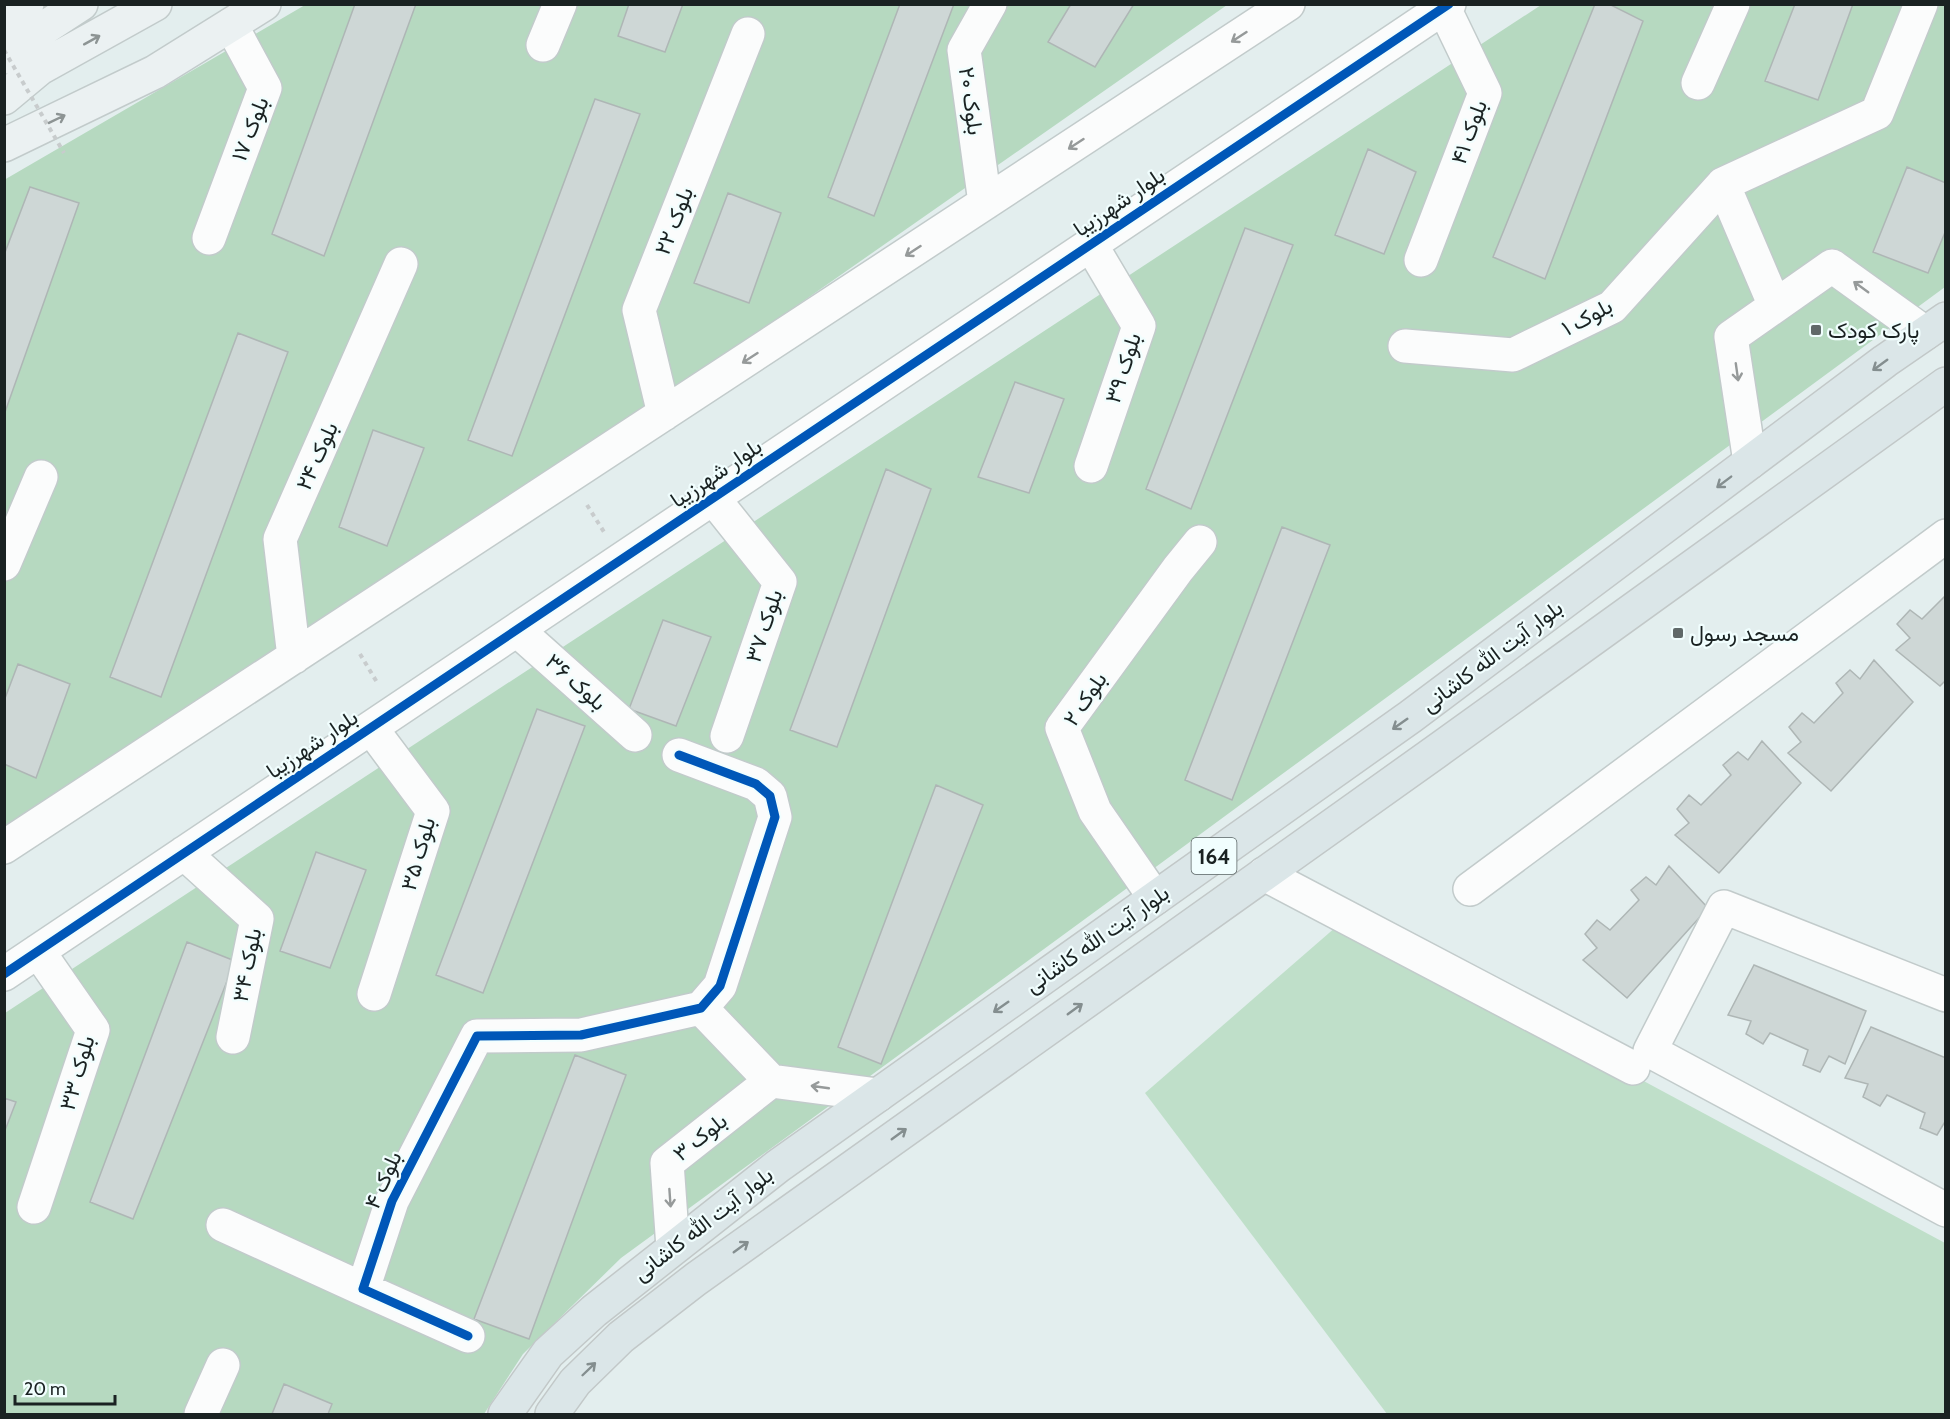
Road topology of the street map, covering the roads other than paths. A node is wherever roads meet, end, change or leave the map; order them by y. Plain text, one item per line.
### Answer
1 (27, 4) edge
2 (81, 4) edge
3 (155, 4) edge
4 (264, 4) edge
5 (560, 4) edge
6 (990, 4) edge
7 (1288, 4) edge
8 (1733, 4) edge
9 (1921, 4) edge
10 (1447, 6) edge
11 (231, 25) junction
12 (748, 33) dead end
13 (543, 45) dead end
14 (17, 48) edge
15 (1698, 83) dead end
16 (4, 98) edge
17 (4, 145) edge
18 (1723, 184) junction
19 (985, 203) junction
20 (208, 238) dead end
21 (1091, 245) junction
22 (1421, 260) dead end
23 (401, 264) dead end
24 (1775, 306) junction
25 (1935, 326) edge
26 (1405, 346) dead end
27 (1946, 384) edge
28 (664, 414) junction
29 (1750, 462) junction
30 (1091, 466) dead end
31 (41, 477) dead end
32 (713, 498) junction
33 (1946, 536) edge
34 (1200, 542) dead end
35 (4, 564) edge
36 (517, 630) junction
37 (294, 657) junction
38 (383, 720) junction
39 (635, 735) dead end
40 (727, 736) dead end
41 (679, 755) dead end
42 (4, 847) edge
43 (184, 853) junction
44 (1264, 874) junction
45 (1470, 890) dead end
46 (1155, 898) junction
47 (38, 951) junction
48 (4, 974) edge
49 (374, 994) dead end
50 (1946, 995) edge
51 (701, 1008) junction
52 (233, 1037) dead end
53 (1633, 1068) dead end
54 (771, 1081) junction
55 (878, 1095) junction
56 (34, 1207) dead end
57 (1946, 1210) edge
58 (223, 1225) dead end
59 (673, 1248) junction
60 (363, 1289) junction
61 (468, 1336) dead end
62 (223, 1365) dead end
63 (201, 1414) edge
64 (505, 1414) edge
65 (552, 1414) edge

1 - 14 main road
2 - 14 main road
14 -> 3 main road
4 - 11 main road
5 - 13 street
6 - 19 street, بلوک ۲۰
7 -> 19 street
8 - 15 street
9 - 18 street, بلوک ۱
10 - 21 street, بلوار شهرزیبا
10 - 22 street, بلوک ۴۱
17 -> 11 main road
11 - 20 street, بلوک ۱۷
12 - 28 street, بلوک ۲۲
14 - 16 main road
18 - 24 street
18 - 26 street, بلوک ۱
19 -> 28 street
21 - 30 street, بلوک ۳۹
21 - 32 street, بلوار شهرزیبا
23 - 37 street, بلوک ۲۴
25 -> 24 street
24 -> 29 street
25 -> 29 main road, بلوار آیت الله کاشانی / 164
27 - 44 main road, بلوار آیت الله کاشانی / 164
28 - 37 street
29 -> 46 main road, بلوار آیت الله کاشانی / 164
31 - 35 street
32 - 36 street, بلوار شهرزیبا
32 - 40 street, بلوک ۳۷
33 - 45 street
34 - 46 street, بلوک ۲
36 - 38 street, بلوار شهرزیبا
36 - 39 street, بلوک ۳۶
37 - 42 street
38 - 43 street, بلوار شهرزیبا
38 - 49 street, بلوک ۳۵
41 - 51 street
43 - 47 street, بلوار شهرزیبا
43 - 52 street, بلوک ۳۴
44 - 53 street
65 -> 44 main road, بلوار آیت الله کاشانی / 164
46 -> 55 main road, بلوار آیت الله کاشانی / 164
47 - 48 street, بلوار شهرزیبا
47 - 56 street, بلوک ۳۳
50 - 57 street
51 - 54 street
51 - 60 street, بلوک ۴
55 -> 54 street
54 -> 59 street, بلوک ۳
55 - 59 main road, بلوار آیت الله کاشانی / 164
58 - 60 street
59 - 64 main road, بلوار آیت الله کاشانی / 164
60 - 61 street
62 - 63 street

